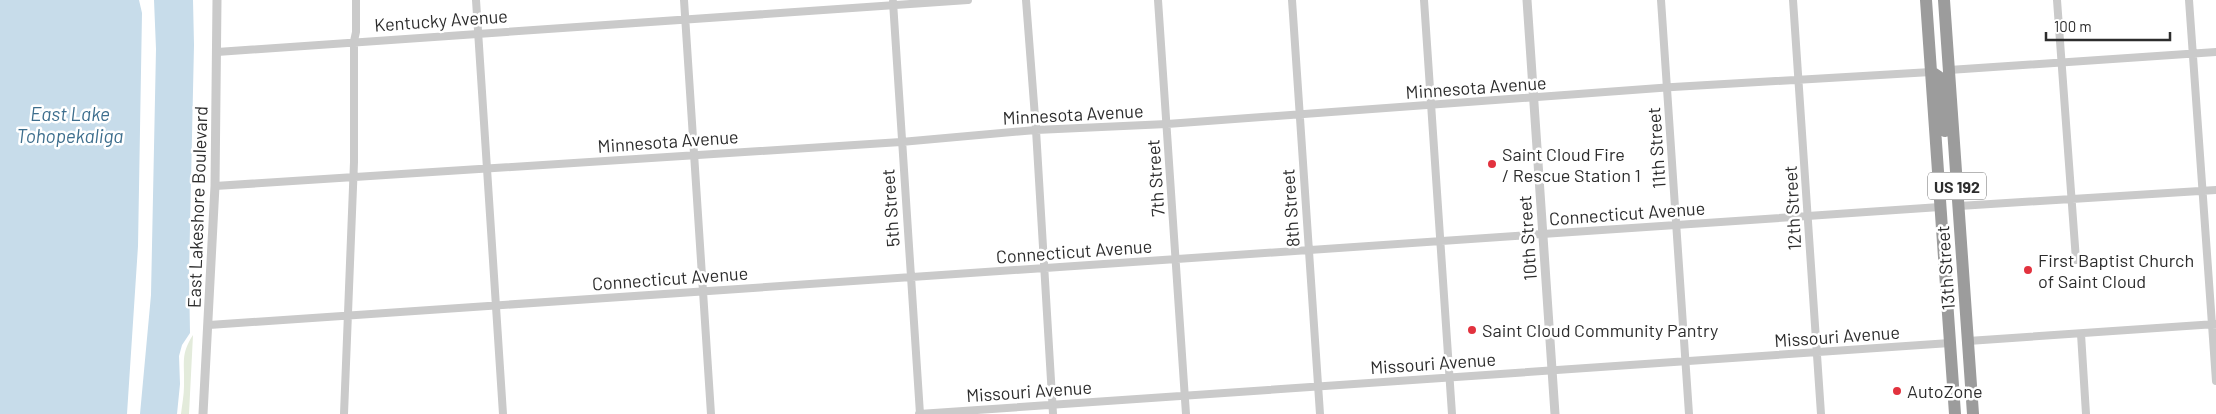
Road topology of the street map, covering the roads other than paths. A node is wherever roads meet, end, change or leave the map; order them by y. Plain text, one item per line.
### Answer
1 (217, 0) edge
2 (356, 0) edge
3 (476, 0) edge
4 (684, 0) edge
5 (968, 0) edge
6 (1026, 0) edge
7 (1158, 0) edge
8 (1292, 0) edge
9 (1424, 0) edge
10 (1527, 0) edge
11 (1661, 0) edge
12 (1793, 0) edge
13 (1944, 0) edge
14 (2057, 0) edge
15 (2189, 0) edge
16 (893, 2) edge
17 (1930, 2) edge
18 (1945, 16) junction
19 (686, 19) junction
20 (478, 33) junction
21 (354, 41) junction
22 (217, 52) junction
23 (2216, 52) edge
24 (2193, 53) junction
25 (2061, 62) junction
26 (1950, 70) junction
27 (1931, 72) junction
28 (1799, 81) junction
29 (1667, 88) junction
30 (1533, 98) junction
31 (1431, 105) junction
32 (1298, 114) junction
33 (1167, 124) junction
34 (1036, 130) junction
35 (1936, 140) junction
36 (901, 142) junction
37 (1954, 149) junction
38 (694, 154) junction
39 (487, 167) junction
40 (352, 177) junction
41 (215, 186) junction
42 (2203, 190) junction
43 (2216, 190) edge
44 (2072, 199) junction
45 (1959, 206) junction
46 (1940, 207) junction
47 (1808, 216) junction
48 (1676, 224) junction
49 (1543, 234) junction
50 (1440, 241) junction
51 (1308, 251) junction
52 (1175, 260) junction
53 (2076, 260) dead end
54 (1044, 268) junction
55 (910, 278) junction
56 (1963, 279) junction
57 (704, 290) junction
58 (496, 305) junction
59 (1947, 311) junction
60 (349, 315) junction
61 (2214, 324) edge
62 (209, 325) junction
63 (2081, 334) junction
64 (1968, 341) junction
65 (1950, 343) junction
66 (1816, 353) junction
67 (1685, 361) junction
68 (1552, 370) junction
69 (1970, 372) junction
70 (1449, 377) junction
71 (2216, 381) edge
72 (1318, 386) junction
73 (1185, 395) junction
74 (1052, 405) junction
75 (203, 414) edge
76 (344, 414) edge
77 (503, 414) edge
78 (711, 414) edge
79 (920, 414) edge
80 (1053, 414) edge
81 (1186, 414) edge
82 (1320, 414) edge
83 (1452, 414) edge
84 (1555, 414) edge
85 (1689, 414) edge
86 (1822, 414) edge
87 (1955, 414) edge
88 (1973, 414) edge
89 (2086, 414) edge

1 - 22 street, East Lakeshore Boulevard
2 - 21 street
3 - 20 street
4 - 19 street
5 - 16 street, Kentucky Avenue
6 - 34 street
7 - 33 street, 7th Street
8 - 32 street, 8th Street
9 - 31 street
10 - 30 street, 10th Street
11 - 29 street, 11th Street
12 - 28 street, 12th Street
13 - 18 highway, 13th Street / US 192
14 - 25 street
15 - 24 street
16 - 19 street, Kentucky Avenue
16 - 36 street, 5th Street
17 - 18 highway
17 - 26 highway
17 - 27 highway, 13th Street / US 192
18 - 26 highway, 13th Street / US 192
19 - 20 street, Kentucky Avenue
19 - 38 street
20 - 21 street, Kentucky Avenue
20 - 39 street
21 - 22 street, Kentucky Avenue
21 - 40 street
22 - 41 street, East Lakeshore Boulevard
23 - 24 street
24 - 25 street
24 - 42 street
25 - 26 street
25 - 44 street
26 - 37 highway, 13th Street / US 192
27 - 28 street, Minnesota Avenue
27 - 35 highway, 13th Street / US 192
27 - 37 highway
28 - 29 street, Minnesota Avenue
28 - 47 street, 12th Street
29 - 30 street, Minnesota Avenue
29 - 48 street, 11th Street
30 - 31 street, Minnesota Avenue
30 - 49 street, 10th Street
31 - 32 street, Minnesota Avenue
31 - 50 street
32 - 33 street, Minnesota Avenue
32 - 51 street, 8th Street
33 - 34 street, Minnesota Avenue
33 - 52 street, 7th Street
34 - 36 street, Minnesota Avenue
34 - 54 street
35 - 45 highway
35 - 46 highway, 13th Street / US 192
36 - 38 street, Minnesota Avenue
36 - 55 street, 5th Street
37 - 45 highway, 13th Street / US 192
38 - 39 street, Minnesota Avenue
38 - 57 street
39 - 40 street, Minnesota Avenue
39 - 58 street
40 - 41 street, Minnesota Avenue
40 - 60 street
41 - 62 street, East Lakeshore Boulevard
42 - 43 street
42 - 44 street
42 - 61 street
44 - 45 street
44 - 53 street
45 - 56 highway, 13th Street / US 192
46 - 47 street, Connecticut Avenue
46 - 56 highway
46 - 59 highway, 13th Street / US 192
47 - 48 street, Connecticut Avenue
47 - 66 street, 12th Street
48 - 49 street, Connecticut Avenue
48 - 67 street, 11th Street
49 - 50 street, Connecticut Avenue
49 - 68 street, 10th Street
50 - 51 street, Connecticut Avenue
50 - 70 street
51 - 52 street, Connecticut Avenue
51 - 72 street, 8th Street
52 - 54 street, Connecticut Avenue
52 - 73 street, 7th Street
54 - 55 street, Connecticut Avenue
54 - 74 street
55 - 57 street, Connecticut Avenue
55 - 79 street, 5th Street
56 - 64 highway, 13th Street / US 192
57 - 58 street, Connecticut Avenue
57 - 78 street
58 - 60 street, Connecticut Avenue
58 - 77 street
59 - 64 highway
59 - 65 highway, 13th Street / US 192
60 - 62 street, Connecticut Avenue
60 - 76 street
61 - 63 street
61 - 71 street
62 - 75 street, East Lakeshore Boulevard
63 - 64 street
63 - 89 street
64 - 69 highway, 13th Street / US 192
65 - 66 street, Missouri Avenue
65 - 69 highway
65 - 87 highway, 13th Street / US 192
66 - 67 street, Missouri Avenue
66 - 86 street, 12th Street
67 - 68 street, Missouri Avenue
67 - 85 street, 11th Street
68 - 70 street, Missouri Avenue
68 - 84 street, 10th Street
69 - 88 highway, 13th Street / US 192
70 - 72 street, Missouri Avenue
70 - 83 street
72 - 73 street, Missouri Avenue
72 - 82 street, 8th Street
73 - 74 street, Missouri Avenue
73 - 81 street, 7th Street
74 - 79 street, Missouri Avenue
74 - 80 street

